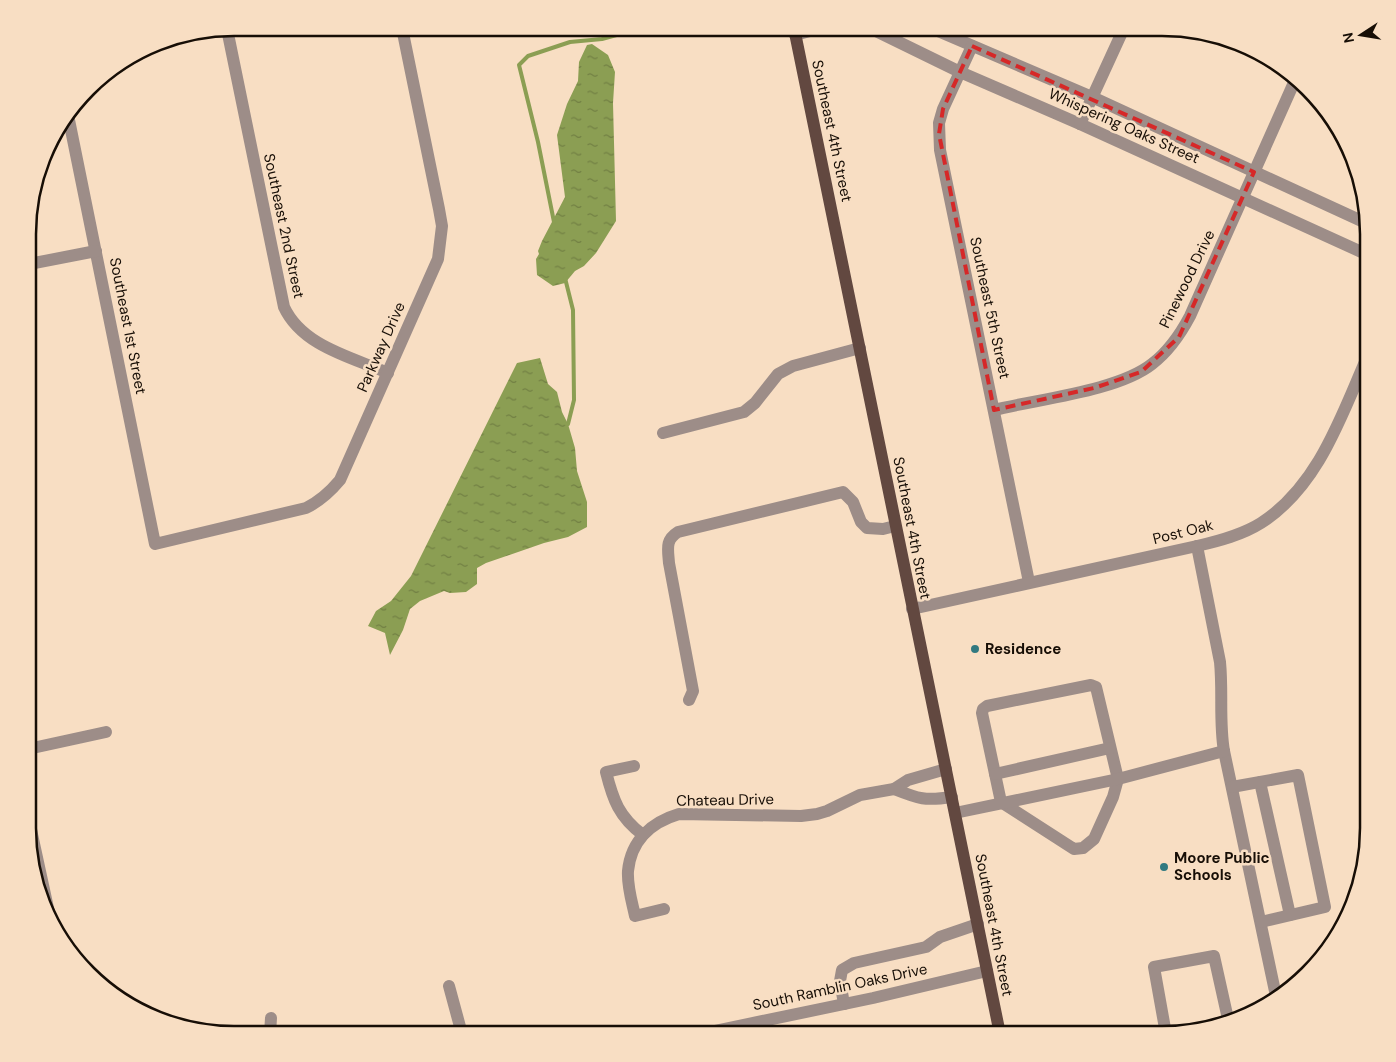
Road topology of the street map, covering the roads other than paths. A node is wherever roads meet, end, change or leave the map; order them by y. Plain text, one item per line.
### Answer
1 (229, 36) edge
2 (404, 36) edge
3 (795, 36) edge
4 (886, 36) edge
5 (949, 36) edge
6 (1120, 36) edge
7 (972, 46) junction
8 (960, 72) junction
9 (1293, 86) edge
10 (1092, 97) junction
11 (70, 124) edge
12 (1080, 124) junction
13 (1254, 172) junction
14 (1243, 198) junction
15 (1359, 220) edge
16 (96, 251) junction
17 (1360, 251) edge
18 (36, 263) edge
19 (860, 348) junction
20 (388, 373) junction
21 (1360, 373) edge
22 (994, 410) junction
23 (663, 433) dead end
24 (895, 526) junction
25 (155, 544) joint
26 (1197, 546) junction
27 (1029, 582) junction
28 (912, 609) junction
29 (689, 700) dead end
30 (106, 732) dead end
31 (36, 747) edge
32 (1110, 748) junction
33 (1224, 751) junction
34 (634, 766) dead end
35 (946, 769) junction
36 (995, 774) junction
37 (1118, 779) junction
38 (1260, 782) junction
39 (1232, 787) junction
40 (894, 789) junction
41 (952, 796) junction
42 (1001, 802) junction
43 (956, 813) junction
44 (643, 836) junction
45 (664, 909) dead end
46 (1290, 915) junction
47 (1261, 922) junction
48 (978, 924) junction
49 (987, 970) junction
50 (449, 986) dead end
51 (1275, 990) edge
52 (844, 1004) junction
53 (1227, 1014) edge
54 (271, 1018) dead end
55 (270, 1026) edge
56 (460, 1026) edge
57 (747, 1026) edge
58 (998, 1026) edge
59 (1165, 1026) edge

1 - 20 street, Southeast 2nd Street
2 - 20 street, Parkway Drive
3 - 19 main road, Southeast 4th Street
4 - 8 street, Whispering Oaks Street
5 - 7 street, Whispering Oaks Street
6 - 10 street
7 - 8 street, Southeast 5th Street
7 - 10 street, Whispering Oaks Street
8 - 12 street, Whispering Oaks Street
8 - 22 street, Southeast 5th Street
9 - 13 street, Pinewood Drive
10 - 12 street
10 - 13 street, Whispering Oaks Street
11 - 16 street, Southeast 1st Street
12 - 14 street, Whispering Oaks Street
13 - 14 street, Pinewood Drive
13 - 15 street, Whispering Oaks Street
14 - 17 street, Whispering Oaks Street
14 - 22 street, Pinewood Drive
16 - 18 street
16 - 25 street, Southeast 1st Street
19 - 23 street
19 - 24 main road, Southeast 4th Street
20 - 25 street, Parkway Drive
21 - 26 street, Post Oak
22 - 27 street, Southeast 5th Street
24 - 28 main road, Southeast 4th Street
24 - 29 street
26 - 27 street, Post Oak
26 - 33 street
27 - 28 street, Post Oak
28 - 35 main road, Southeast 4th Street
30 - 31 street
32 - 36 street
32 - 36 street
32 - 37 street
33 - 37 street
33 - 39 street
34 - 44 street
35 - 40 street, Chateau Drive
35 - 41 main road, Southeast 4th Street
36 - 42 street
37 - 42 street
37 - 42 street
38 - 39 street
38 - 46 street
38 - 46 street
39 - 47 street
40 - 41 street, Chateau Drive
40 - 44 street, Chateau Drive
41 - 43 main road, Southeast 4th Street
42 - 43 street
43 - 48 main road, Southeast 4th Street
44 - 45 street, Chateau Drive
46 - 47 street
47 - 51 street
48 - 49 main road, Southeast 4th Street
48 - 52 street
49 - 52 street, South Ramblin Oaks Drive
49 - 58 main road, Southeast 4th Street
50 - 56 street
52 - 57 street, South Ramblin Oaks Drive
53 - 59 street
54 - 55 street

